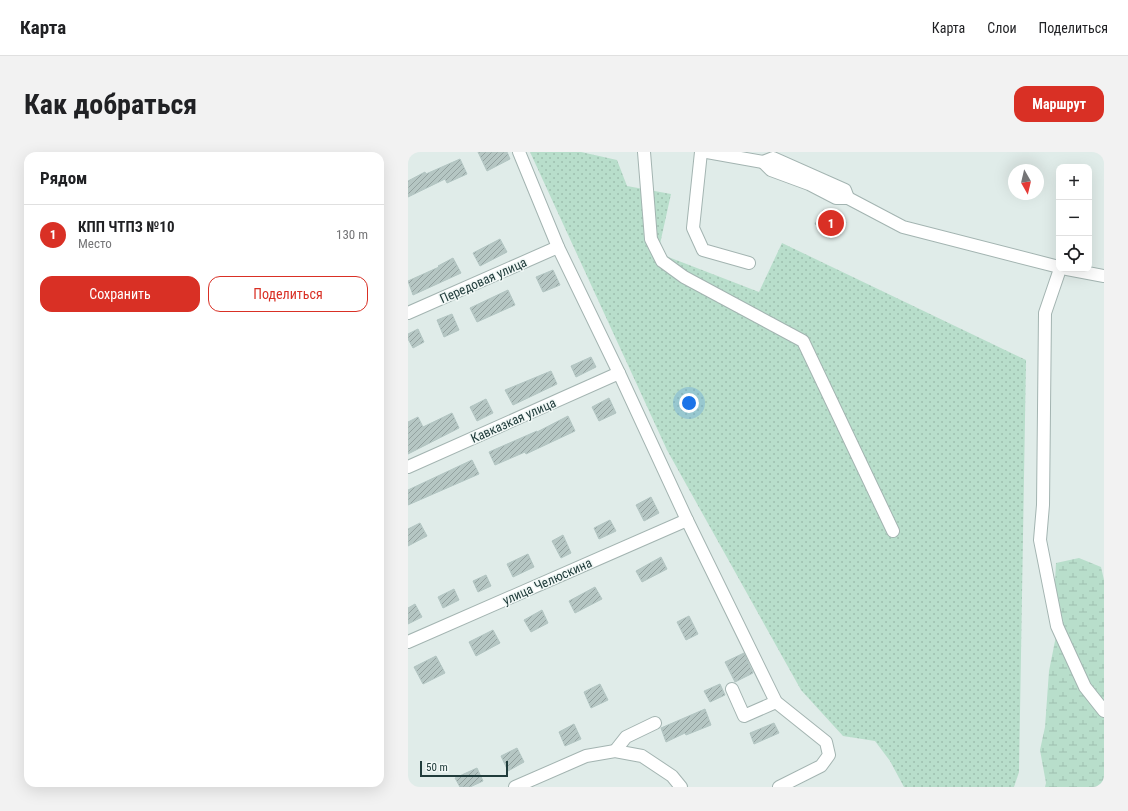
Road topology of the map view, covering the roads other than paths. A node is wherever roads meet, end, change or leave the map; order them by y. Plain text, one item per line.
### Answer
1 (520, 152) edge
2 (644, 152) edge
3 (701, 152) edge
4 (707, 152) edge
5 (558, 247) junction
6 (749, 262) dead end
7 (1056, 267) edge
8 (1058, 272) edge
9 (1083, 272) edge
10 (1104, 276) edge
11 (408, 313) edge
12 (619, 373) junction
13 (408, 468) edge
14 (687, 520) junction
15 (893, 531) dead end
16 (408, 642) edge
17 (732, 689) dead end
18 (776, 702) junction
19 (1104, 711) edge
20 (655, 723) dead end
21 (615, 751) junction
22 (515, 787) edge
23 (681, 787) edge
24 (778, 787) edge

1 - 5 street
2 - 15 street
3 - 6 street
4 - 7 street
5 - 11 street, Передовая улица
5 - 12 street
8 - 19 street
9 - 10 street
12 - 13 street, Кавказкая улица
12 - 14 street
14 - 16 street, улица Челюскина
14 - 18 street
17 - 18 street
18 - 24 street
20 - 21 street
21 - 22 street
21 - 23 street

